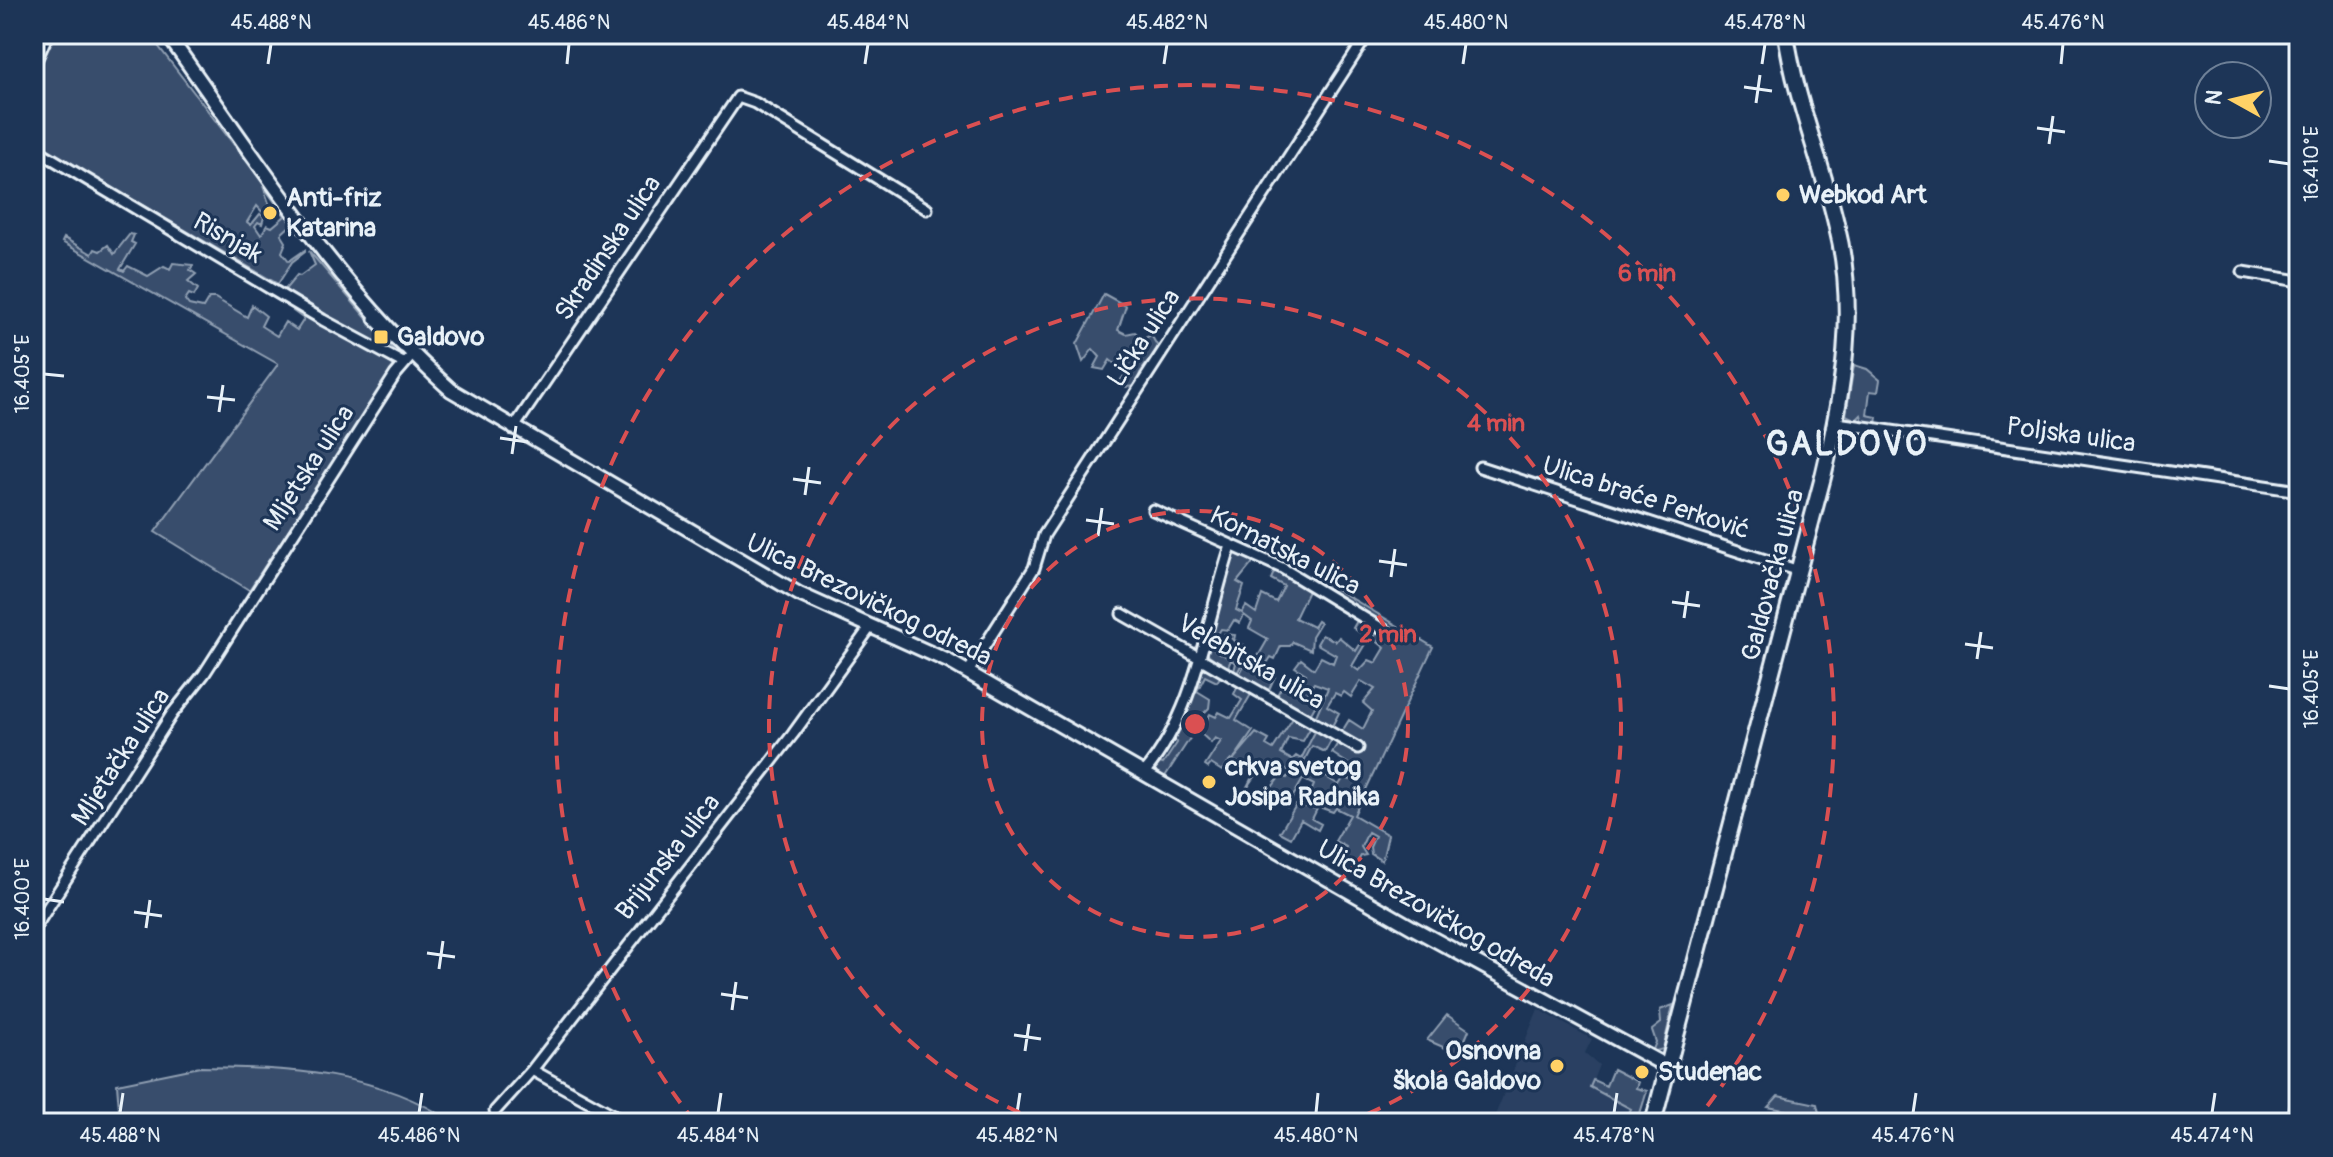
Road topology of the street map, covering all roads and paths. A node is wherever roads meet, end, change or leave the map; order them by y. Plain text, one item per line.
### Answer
1 (48, 34) edge
2 (167, 34) edge
3 (1368, 34) edge
4 (1786, 34) edge
5 (34, 65) edge
6 (34, 148) edge
7 (927, 209) dead end
8 (2243, 272) dead end
9 (2299, 281) edge
10 (409, 356) junction
11 (1837, 423) junction
12 (513, 429) junction
13 (1480, 467) dead end
14 (2299, 491) edge
15 (1153, 510) dead end
16 (1231, 546) junction
17 (1799, 571) junction
18 (244, 609) joint
19 (1122, 614) dead end
20 (871, 626) junction
21 (1394, 636) dead end
22 (1198, 657) junction
23 (968, 672) junction
24 (1358, 748) dead end
25 (1144, 773) junction
26 (34, 929) edge
27 (1668, 1067) junction
28 (532, 1070) junction
29 (2299, 1094) edge
30 (495, 1111) dead end
31 (628, 1123) edge
32 (1653, 1123) edge
33 (2292, 1123) edge

1 - 5 street
2 - 10 main road, Ulica Brezovičkog odreda
3 - 23 street, Lička ulica
4 - 11 main road, Galdovačka ulica
6 - 10 street, Risnjak
7 - 12 street, Skradinska ulica
8 - 9 street
10 - 12 main road, Ulica Brezovičkog odreda
10 - 18 street, Mljetska ulica
11 - 14 street, Poljska ulica
11 - 17 main road, Galdovačka ulica
12 - 20 main road, Ulica Brezovičkog odreda
13 - 17 street, Ulica braće Perković
15 - 16 street, Kornatska ulica
16 - 21 street, Kornatska ulica
16 - 22 street
17 - 27 main road, Galdovačka ulica
18 - 26 street, Mljetačka ulica
19 - 22 street, Velebitska ulica
20 - 23 main road, Ulica Brezovičkog odreda
20 - 28 street, Brijunska ulica
22 - 24 street, Velebitska ulica
22 - 25 street
23 - 25 main road, Ulica Brezovičkog odreda
25 - 27 main road, Ulica Brezovičkog odreda
27 - 32 main road, Galdovačka ulica
28 - 30 street, Brijunska ulica
28 - 31 street
29 - 33 street

